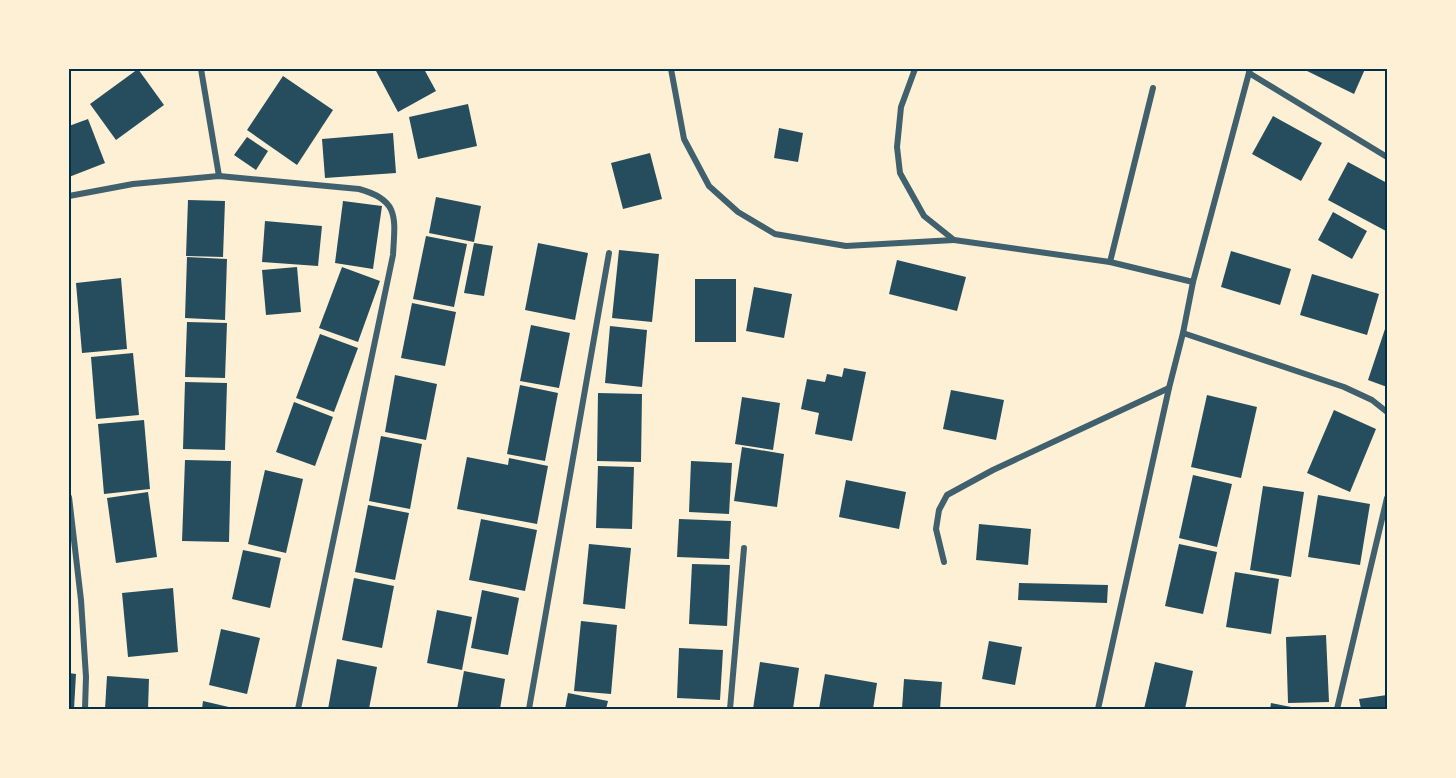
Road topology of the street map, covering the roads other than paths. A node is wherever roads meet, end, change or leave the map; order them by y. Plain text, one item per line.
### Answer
1 (201, 69) edge
2 (671, 69) edge
3 (915, 69) edge
4 (1250, 71) edge
5 (1153, 88) dead end
6 (1387, 157) edge
7 (219, 176) junction
8 (69, 196) edge
9 (954, 240) junction
10 (609, 253) dead end
11 (1110, 262) junction
12 (1193, 282) junction
13 (1183, 333) junction
14 (1169, 388) junction
15 (1387, 412) edge
16 (69, 497) edge
17 (1387, 498) edge
18 (744, 548) dead end
19 (944, 562) dead end
20 (85, 709) edge
21 (298, 709) edge
22 (529, 709) edge
23 (730, 709) edge
24 (1098, 709) edge
25 (1337, 709) edge

1 - 7 street
2 - 9 street
3 - 9 street
4 - 6 street
4 - 12 street
5 - 11 street
7 - 8 street
7 - 21 street
9 - 11 street
10 - 22 street
11 - 12 street
12 - 13 street
13 - 14 street
13 - 15 street
14 - 19 street
14 - 24 street
16 - 20 street
17 - 25 street
18 - 23 street

